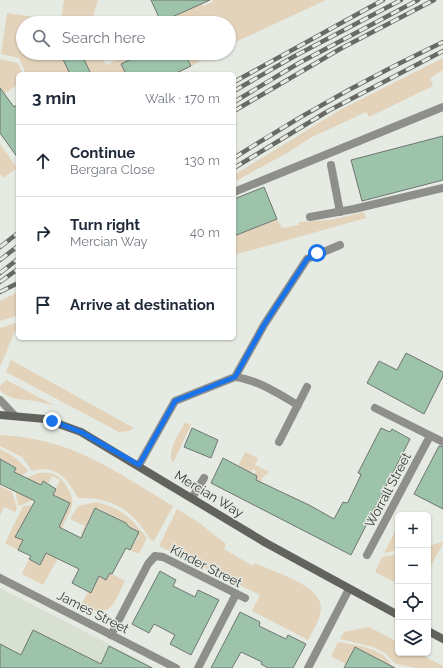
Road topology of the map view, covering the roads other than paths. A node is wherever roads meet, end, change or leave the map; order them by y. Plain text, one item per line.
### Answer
1 (443, 107) edge
2 (331, 165) dead end
3 (443, 188) edge
4 (236, 191) edge
5 (340, 212) junction
6 (310, 217) dead end
7 (340, 245) dead end
8 (235, 377) junction
9 (307, 387) dead end
10 (0, 400) edge
11 (298, 404) junction
12 (375, 408) dead end
13 (0, 415) edge
14 (14, 415) junction
15 (430, 436) junction
16 (279, 442) dead end
17 (443, 442) edge
18 (139, 465) junction
19 (204, 478) dead end
20 (192, 498) junction
21 (367, 555) dead end
22 (0, 578) edge
23 (349, 589) junction
24 (236, 594) junction
25 (245, 598) dead end
26 (395, 613) edge
27 (431, 633) edge
28 (111, 635) junction
29 (443, 639) edge
30 (176, 668) edge
31 (198, 668) edge
32 (308, 668) edge

1 - 4 street
2 - 5 street
3 - 5 street
5 - 6 street
7 - 8 street
8 - 11 street
8 - 18 street
9 - 11 street
10 - 14 street
11 - 16 street
12 - 15 street
13 - 14 main road, Mercian Way
14 - 18 main road, Mercian Way
15 - 17 street
15 - 21 street, Worrall Street
18 - 20 main road, Mercian Way
19 - 20 street
20 - 23 main road, Mercian Way
22 - 28 street, James Street
23 - 26 main road, Mercian Way
23 - 32 street
24 - 25 street, Kinder Street
24 - 28 street, Kinder Street
24 - 31 street
27 - 29 main road
28 - 30 street, James Street

